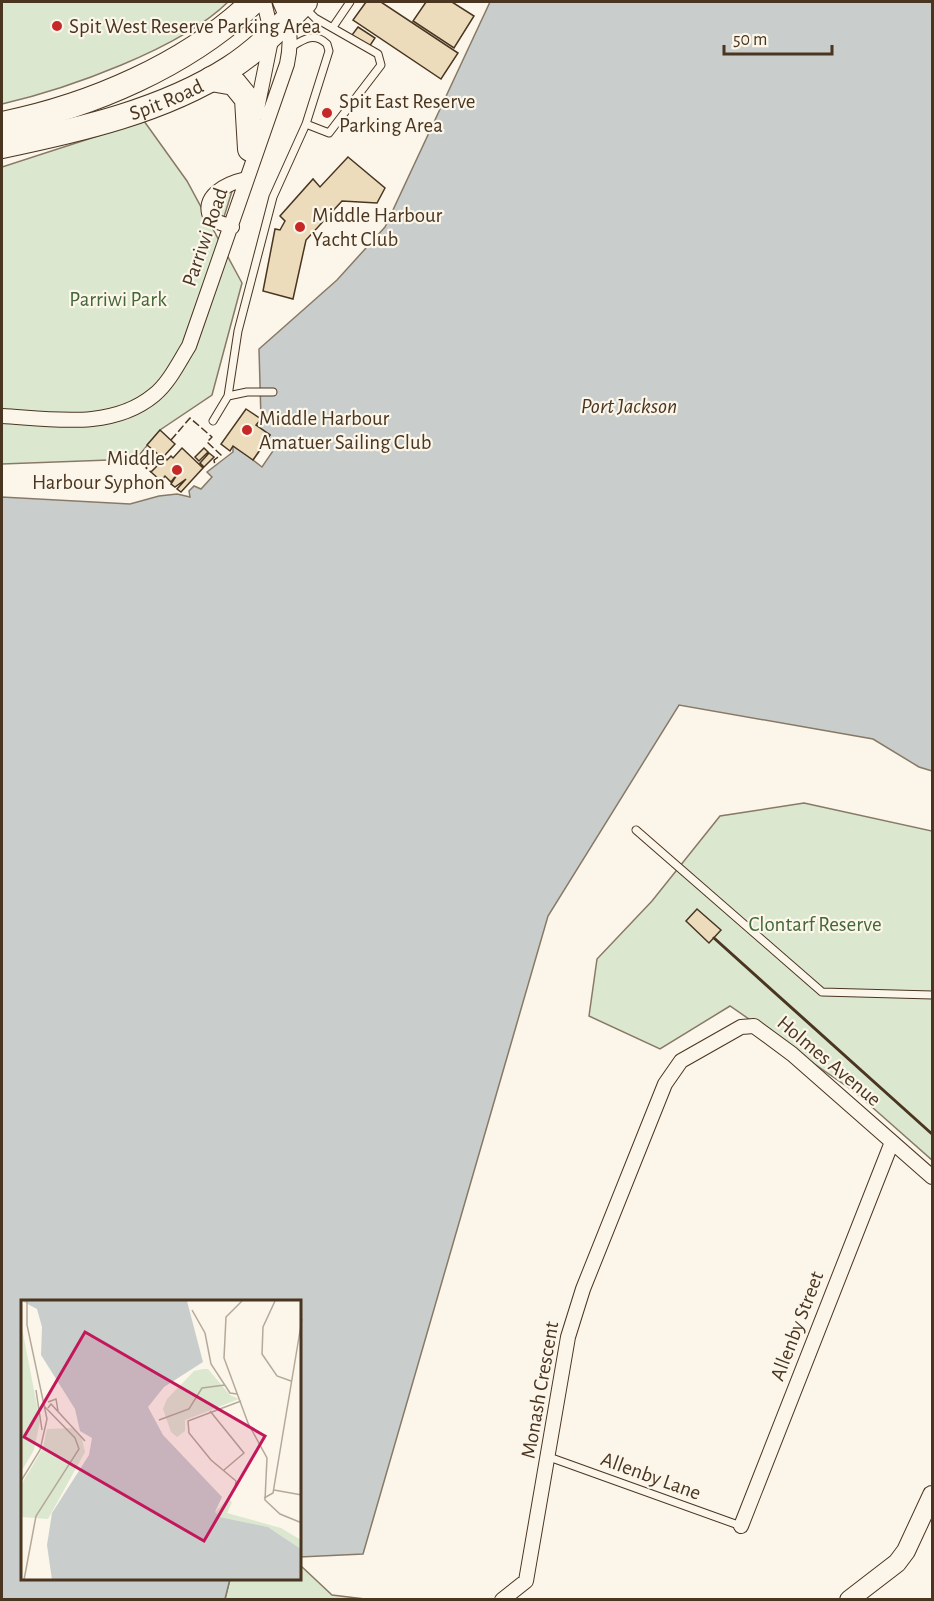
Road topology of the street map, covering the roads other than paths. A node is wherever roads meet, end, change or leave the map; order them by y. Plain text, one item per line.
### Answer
1 (253, 2) edge
2 (264, 2) edge
3 (350, 2) edge
4 (291, 16) edge
5 (333, 27) junction
6 (211, 79) junction
7 (2, 124) edge
8 (306, 124) junction
9 (2, 146) edge
10 (248, 167) junction
11 (232, 227) junction
12 (273, 392) dead end
13 (228, 396) junction
14 (2, 416) edge
15 (213, 421) dead end
16 (636, 830) dead end
17 (933, 995) edge
18 (665, 1084) joint
19 (892, 1142) junction
20 (933, 1177) edge
21 (549, 1457) junction
22 (933, 1495) edge
23 (741, 1526) joint
24 (502, 1599) edge
25 (849, 1599) edge

1 - 7 highway, Spit Road
2 - 4 street, Parriwi Road
3 - 5 lane
4 - 5 lane
4 - 6 highway, Spit Road
4 - 8 lane
4 - 10 street, Parriwi Road
4 - 10 street, Parriwi Road
5 - 8 lane
6 - 9 highway, Spit Road
6 - 10 highway
8 - 13 lane
10 - 11 street, Parriwi Road
10 - 11 street
11 - 14 street, Parriwi Road
12 - 13 lane
13 - 15 lane
16 - 17 lane
18 - 19 street, Holmes Avenue
18 - 21 street, Monash Crescent
19 - 20 street, Holmes Avenue
19 - 23 street, Allenby Street
21 - 23 lane, Allenby Lane
21 - 24 street, Monash Crescent
22 - 25 street

